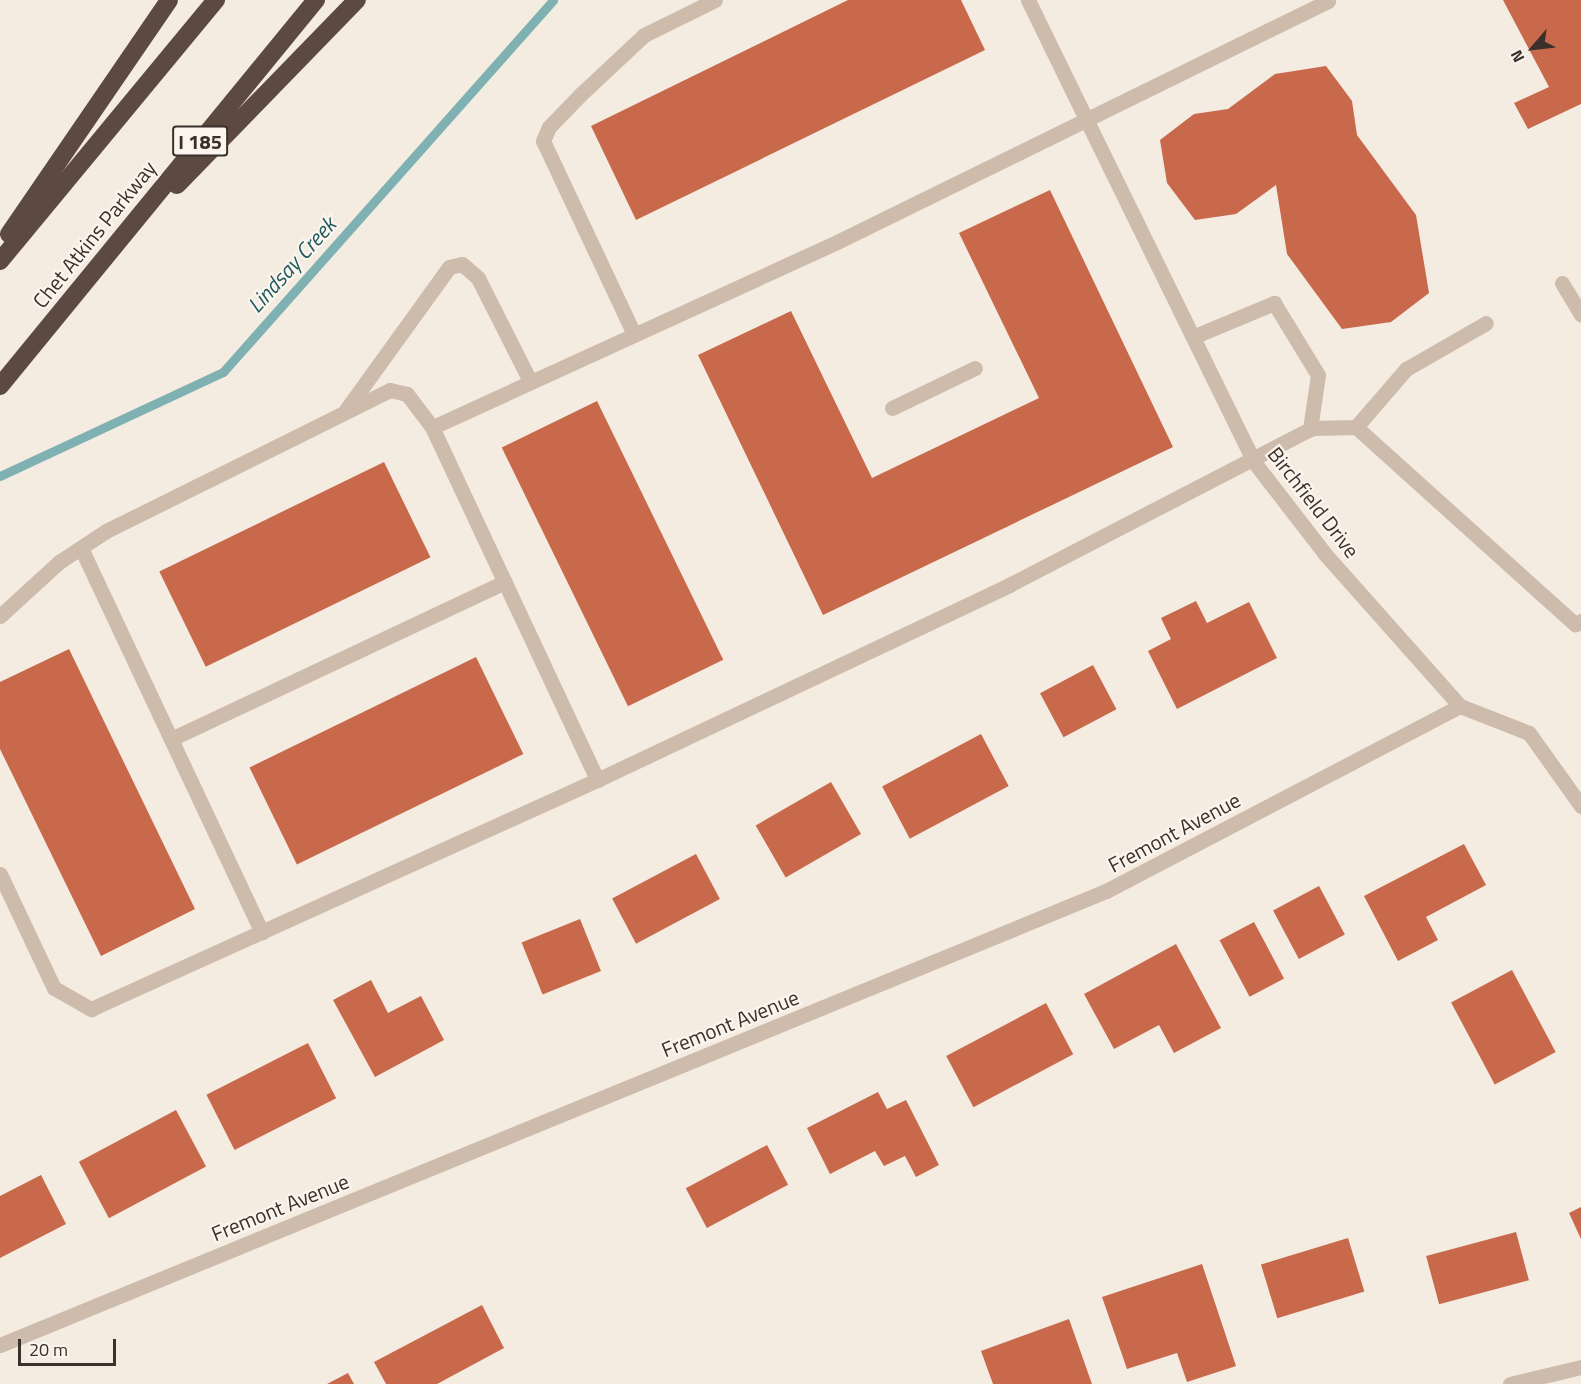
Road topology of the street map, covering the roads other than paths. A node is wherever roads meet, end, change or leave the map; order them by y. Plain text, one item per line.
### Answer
1 (169, 0) edge
2 (216, 0) edge
3 (316, 0) edge
4 (357, 0) edge
5 (715, 0) edge
6 (1028, 0) edge
7 (1329, 0) edge
8 (1086, 119) junction
9 (0, 247) edge
10 (0, 261) edge
11 (84, 281) junction
12 (1563, 283) dead end
13 (1581, 315) edge
14 (1486, 323) dead end
15 (633, 332) junction
16 (1195, 336) junction
17 (975, 369) dead end
18 (530, 381) junction
19 (0, 386) edge
20 (892, 408) dead end
21 (344, 413) junction
22 (432, 427) junction
23 (1356, 427) junction
24 (1310, 429) junction
25 (1254, 462) junction
26 (81, 548) junction
27 (505, 582) junction
28 (0, 616) edge
29 (1581, 621) edge
30 (1460, 706) junction
31 (171, 739) junction
32 (597, 780) junction
33 (1581, 806) edge
34 (0, 874) edge
35 (262, 932) junction
36 (0, 1345) edge
37 (1581, 1367) edge
38 (1510, 1384) edge

1 - 9 highway
2 - 10 highway
3 - 11 highway, Chet Atkins Parkway / I 185
4 - 11 highway
5 - 15 street
6 - 8 street, Birchfield Drive
7 - 8 street
8 - 15 street
8 - 16 street, Birchfield Drive
11 - 19 highway, Chet Atkins Parkway / I 185
12 - 13 street
14 - 23 street
15 - 18 street
16 - 24 street
16 - 25 street, Birchfield Drive
17 - 20 street
18 - 21 street
18 - 22 street
21 - 22 street
21 - 26 street
22 - 27 street
23 - 24 street
23 - 29 street
24 - 25 street
25 - 30 street, Birchfield Drive
25 - 32 street
26 - 28 street
26 - 31 street
27 - 31 street
27 - 32 street
30 - 33 street, Birchfield Drive
30 - 36 street, Fremont Avenue
31 - 35 street
32 - 35 street
34 - 35 street
37 - 38 street

